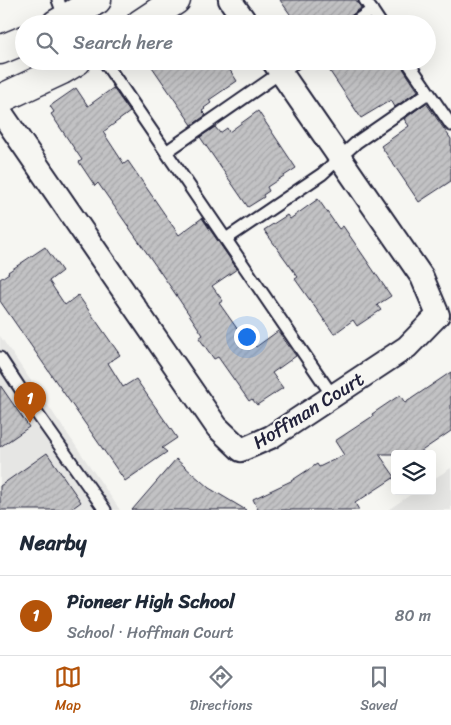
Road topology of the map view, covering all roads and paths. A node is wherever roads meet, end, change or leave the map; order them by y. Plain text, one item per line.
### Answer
1 (98, 0) edge
2 (176, 0) edge
3 (230, 0) edge
4 (364, 0) edge
5 (372, 10) junction
6 (60, 14) edge
7 (154, 15) edge
8 (241, 15) edge
9 (365, 15) edge
10 (375, 15) edge
11 (15, 44) edge
12 (0, 50) edge
13 (62, 70) edge
14 (110, 70) edge
15 (277, 70) edge
16 (287, 70) edge
17 (413, 70) edge
18 (428, 93) junction
19 (0, 99) edge
20 (0, 111) edge
21 (451, 125) edge
22 (166, 152) junction
23 (339, 158) junction
24 (226, 239) junction
25 (0, 358) edge
26 (332, 395) junction
27 (105, 510) edge

1 - 6 main road
2 - 7 main road
3 - 8 street
4 - 5 lane
5 - 9 lane
5 - 10 lane
11 - 12 main road
13 - 19 main road
14 - 22 lane
15 - 22 lane
16 - 23 street, Hoffman Court
17 - 18 lane
18 - 21 lane
18 - 23 lane
20 - 26 street, Hoffman Court
22 - 24 lane
23 - 24 lane
23 - 26 street, Hoffman Court
24 - 26 lane
25 - 27 lane

